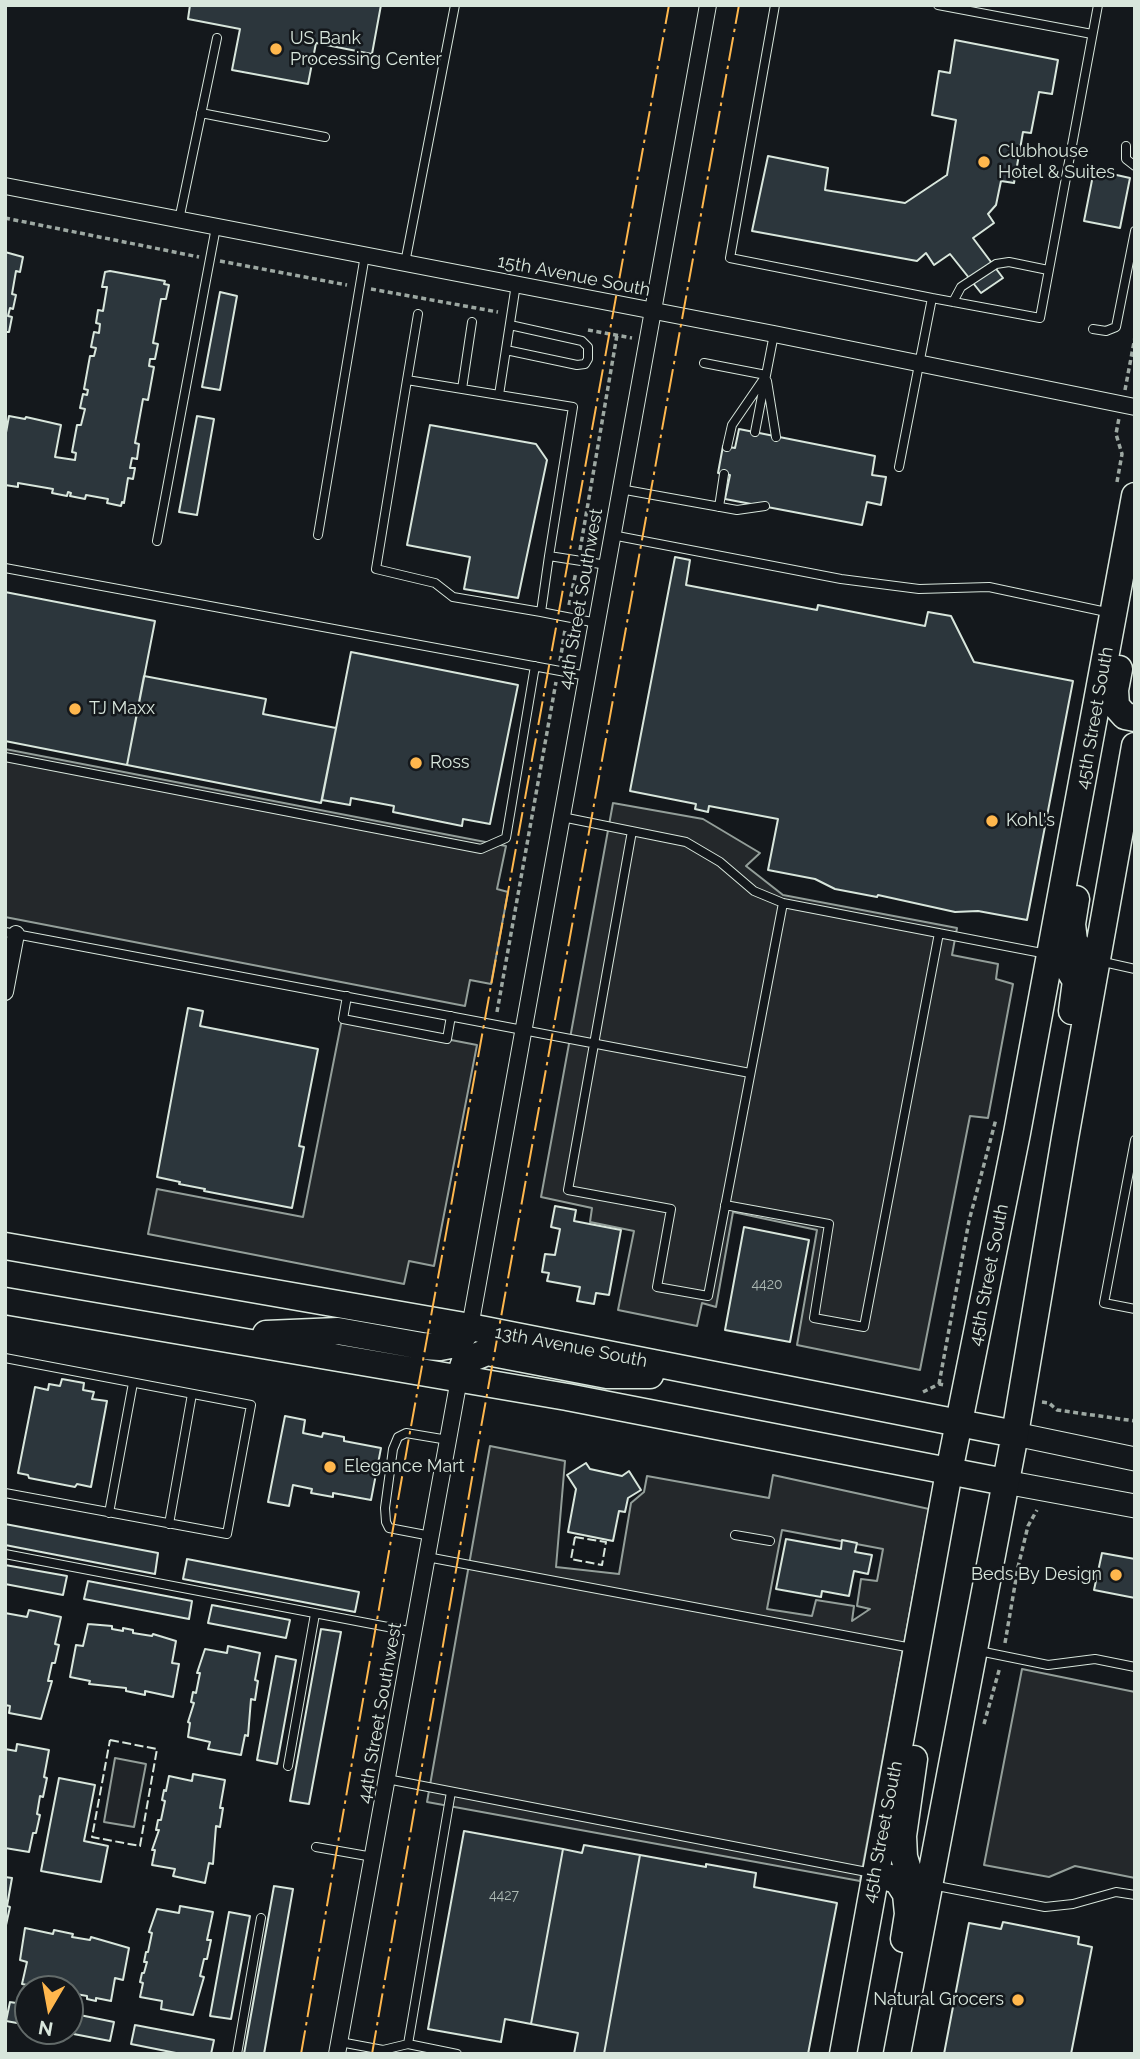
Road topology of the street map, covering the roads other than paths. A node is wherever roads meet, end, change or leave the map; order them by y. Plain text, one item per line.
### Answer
1 (455, 5) edge
2 (708, 5) edge
3 (775, 5) edge
4 (938, 5) edge
5 (1098, 5) edge
6 (1092, 34) junction
7 (217, 38) dead end
8 (201, 113) junction
9 (325, 137) dead end
10 (1126, 146) dead end
11 (1135, 166) edge
12 (5, 186) edge
13 (179, 219) junction
14 (216, 227) junction
15 (1135, 231) edge
16 (365, 255) junction
17 (405, 263) junction
18 (1048, 270) junction
19 (516, 284) junction
20 (932, 298) junction
21 (953, 302) junction
22 (652, 311) junction
23 (418, 314) dead end
24 (472, 322) dead end
25 (510, 325) junction
26 (1093, 329) dead end
27 (774, 334) junction
28 (506, 350) junction
29 (704, 363) dead end
30 (919, 364) junction
31 (766, 375) junction
32 (407, 380) junction
33 (462, 389) junction
34 (499, 395) junction
35 (1135, 407) edge
36 (755, 432) dead end
37 (776, 436) dead end
38 (727, 447) dead end
39 (899, 467) dead end
40 (724, 474) dead end
41 (620, 489) junction
42 (1135, 496) edge
43 (744, 502) dead end
44 (765, 506) dead end
45 (719, 507) junction
46 (737, 510) junction
47 (318, 535) dead end
48 (612, 535) junction
49 (157, 541) dead end
50 (550, 556) junction
51 (607, 565) junction
52 (5, 568) edge
53 (1119, 582) junction
54 (541, 612) junction
55 (1114, 614) junction
56 (597, 623) junction
57 (535, 666) junction
58 (587, 676) junction
59 (1135, 718) edge
60 (1094, 722) junction
61 (1135, 746) edge
62 (5, 757) edge
63 (562, 817) junction
64 (632, 831) junction
65 (783, 903) junction
66 (10, 933) edge
67 (939, 933) junction
68 (1051, 954) junction
69 (1096, 960) junction
70 (1135, 969) edge
71 (5, 992) edge
72 (347, 996) junction
73 (451, 1016) junction
74 (524, 1030) junction
75 (595, 1043) junction
76 (750, 1073) junction
77 (1135, 1140) edge
78 (725, 1205) junction
79 (1052, 1214) junction
80 (5, 1247) edge
81 (5, 1301) edge
82 (1135, 1308) edge
83 (470, 1327) junction
84 (215, 1336) junction
85 (6, 1358) edge
86 (5, 1370) edge
87 (710, 1375) junction
88 (459, 1379) junction
89 (133, 1383) junction
90 (192, 1394) junction
91 (959, 1424) junction
92 (1015, 1434) junction
93 (448, 1440) junction
94 (1135, 1459) edge
95 (949, 1472) junction
96 (1005, 1482) junction
97 (5, 1493) edge
98 (1135, 1506) edge
99 (109, 1513) junction
100 (169, 1524) junction
101 (735, 1535) dead end
102 (431, 1536) junction
103 (770, 1541) dead end
104 (5, 1554) edge
105 (427, 1557) junction
106 (315, 1614) junction
107 (414, 1632) junction
108 (918, 1649) junction
109 (974, 1650) junction
110 (1135, 1667) edge
111 (288, 1766) dead end
112 (387, 1779) junction
113 (452, 1792) junction
114 (316, 1847) dead end
115 (373, 1857) junction
116 (874, 1874) junction
117 (929, 1884) junction
118 (1135, 1895) edge
119 (261, 1918) dead end
120 (903, 2020) junction
121 (408, 2044) junction
122 (339, 2048) edge
123 (237, 2054) edge
124 (457, 2054) edge
125 (843, 2054) edge
126 (897, 2054) edge

1 - 17 lane
2 - 22 street, 44th Street Southwest
3 - 20 lane
4 - 6 lane
5 - 6 lane
6 - 18 lane
7 - 8 lane
8 - 9 lane
8 - 13 lane
10 - 11 lane
12 - 13 street, 15th Avenue South
13 - 14 street, 15th Avenue South
14 - 16 street, 15th Avenue South
14 - 49 lane
15 - 26 lane
16 - 17 street, 15th Avenue South
16 - 47 lane
17 - 19 street, 15th Avenue South
18 - 21 lane
18 - 21 lane
19 - 22 street, 15th Avenue South
19 - 25 lane
20 - 21 lane
20 - 30 lane
22 - 27 street, 15th Avenue South
22 - 41 street, 44th Street Southwest
23 - 32 lane
24 - 33 lane
25 - 28 lane
25 - 28 lane
27 - 30 street, 15th Avenue South
27 - 31 lane
28 - 34 lane
29 - 31 lane
30 - 35 street, 15th Avenue South
30 - 39 lane
31 - 36 lane
31 - 37 lane
31 - 38 lane
32 - 33 lane
32 - 54 lane
33 - 34 lane
34 - 50 lane
40 - 45 lane
41 - 45 lane
41 - 48 street, 44th Street Southwest
42 - 53 main road, 45th Street South
43 - 46 lane
44 - 46 lane
45 - 46 lane
48 - 51 street, 44th Street Southwest
48 - 55 lane
50 - 51 lane
50 - 54 lane
51 - 56 street, 44th Street Southwest
52 - 57 lane
53 - 55 main road, 45th Street South
53 - 59 main road
54 - 56 lane
55 - 60 main road, 45th Street South
56 - 58 street, 44th Street Southwest
57 - 58 lane
57 - 62 lane
58 - 63 street, 44th Street Southwest
60 - 68 main road, 45th Street South
60 - 69 main road
61 - 69 main road
63 - 64 lane
63 - 74 street, 44th Street Southwest
64 - 65 lane
64 - 75 lane
65 - 67 lane
65 - 76 lane
66 - 71 street
66 - 72 lane
67 - 68 lane
67 - 78 lane
68 - 79 main road
68 - 91 main road, 45th Street South
69 - 70 lane
69 - 79 main road
72 - 73 lane
72 - 73 lane
73 - 74 lane
74 - 75 lane
74 - 83 street, 44th Street Southwest
75 - 76 lane
75 - 78 lane
76 - 78 lane
77 - 82 lane
79 - 92 main road
80 - 83 main road, 13th Avenue South
81 - 84 main road
83 - 84 main road
83 - 87 main road, 13th Avenue South
84 - 88 main road
85 - 86 lane
85 - 89 lane
87 - 88 main road
87 - 91 main road, 13th Avenue South
88 - 93 street, 44th Street Southwest
88 - 95 main road
89 - 90 lane
89 - 99 lane
90 - 100 lane
90 - 100 lane
91 - 92 main road, 13th Avenue South
91 - 95 main road, 45th Street South
92 - 94 main road, 13th Avenue South
92 - 96 main road
93 - 102 street, 44th Street Southwest
93 - 102 lane
95 - 96 main road
95 - 108 main road, 45th Street South
96 - 98 main road
96 - 109 main road
97 - 99 lane
99 - 100 lane
101 - 103 lane
102 - 105 street, 44th Street Southwest
104 - 106 lane
105 - 107 street, 44th Street Southwest
105 - 108 lane
106 - 107 lane
106 - 111 lane
107 - 112 street, 44th Street Southwest
108 - 116 main road, 45th Street South
108 - 117 main road
109 - 110 lane
109 - 117 main road
112 - 113 lane
112 - 115 street, 44th Street Southwest
113 - 116 lane
113 - 121 lane
114 - 115 lane
115 - 122 street, 44th Street Southwest
116 - 120 main road
116 - 125 main road, 45th Street South
117 - 118 lane
117 - 120 main road
119 - 123 lane
120 - 126 main road
121 - 122 lane
121 - 124 lane

